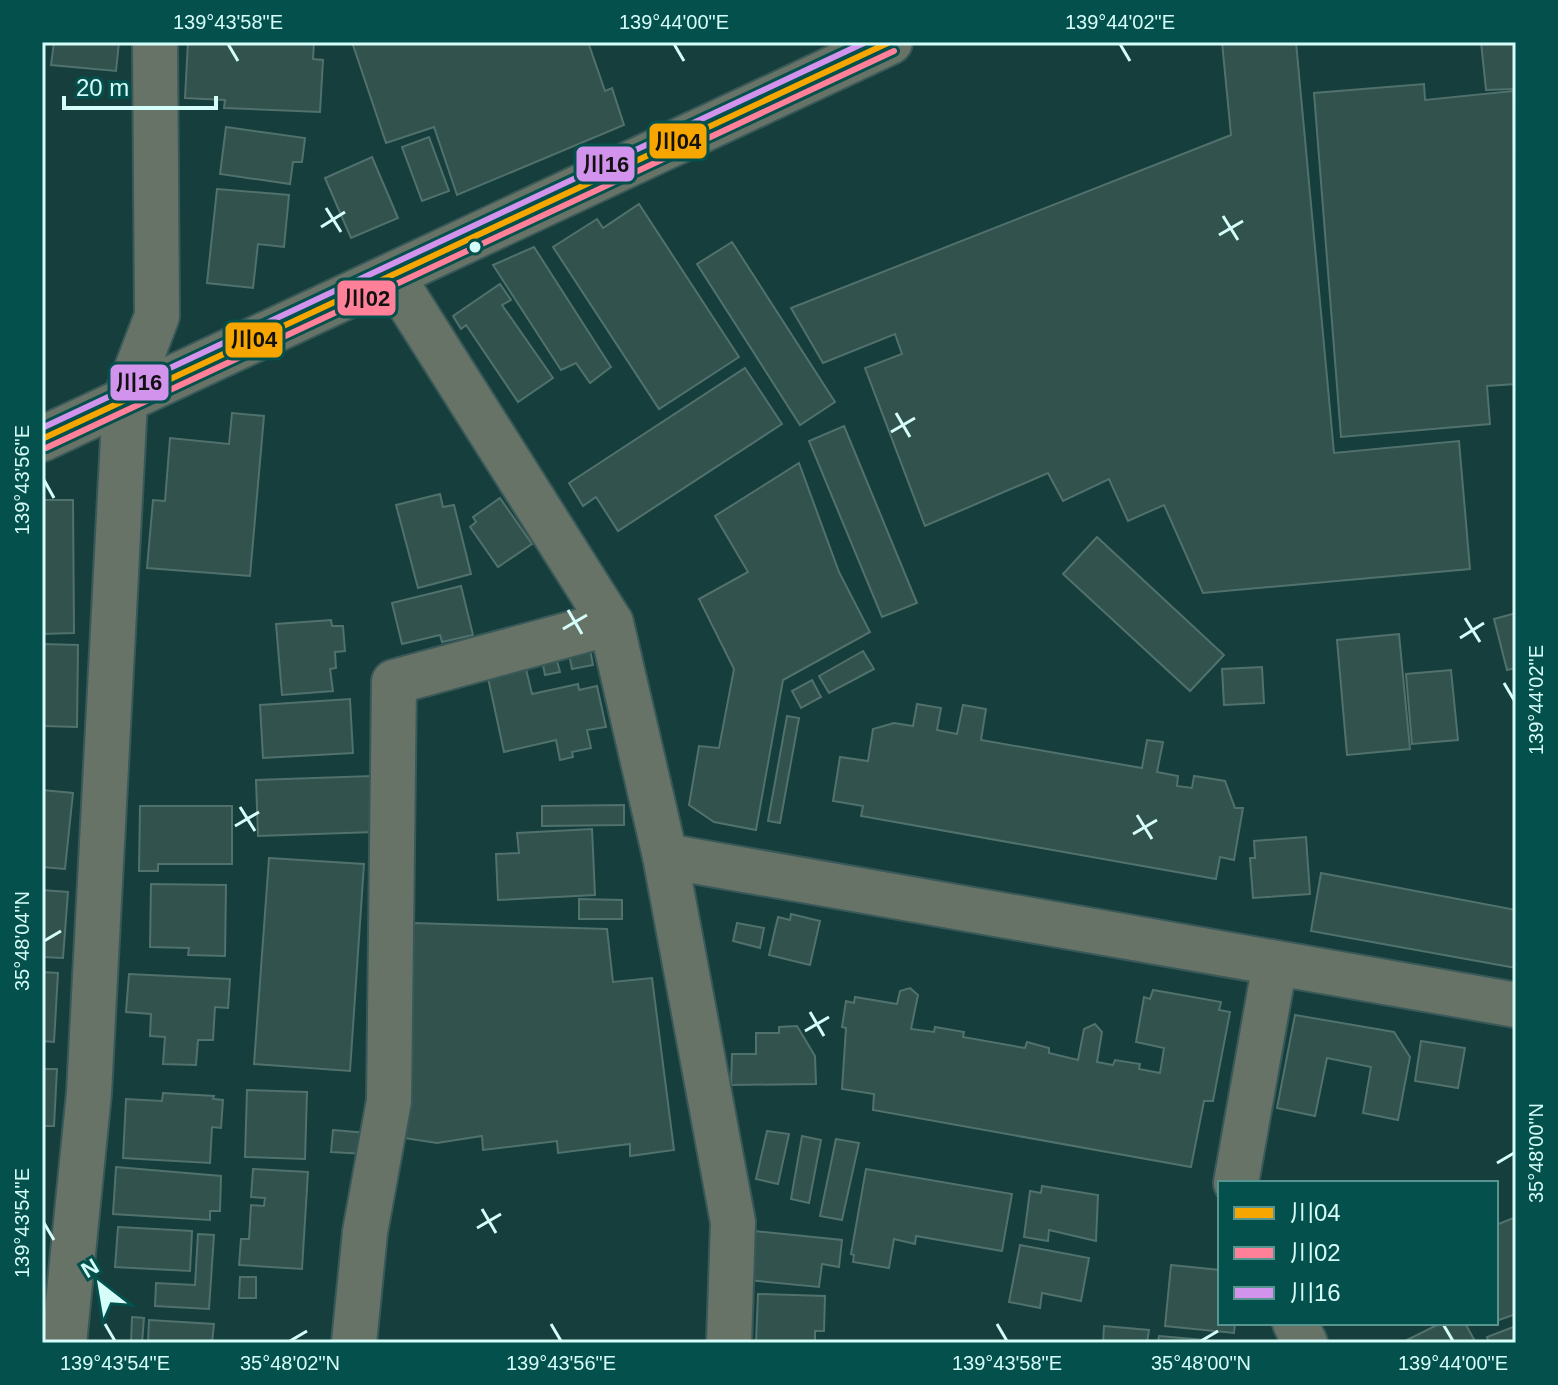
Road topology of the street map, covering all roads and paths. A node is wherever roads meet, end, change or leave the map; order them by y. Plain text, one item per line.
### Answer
1 (155, 42) edge
2 (890, 42) edge
3 (392, 276) junction
4 (125, 400) junction
5 (42, 439) edge
6 (611, 623) junction
7 (665, 856) junction
8 (1275, 963) junction
9 (1516, 1005) edge
10 (1236, 1181) edge
11 (1296, 1325) edge
12 (64, 1343) edge
13 (354, 1343) edge
14 (729, 1343) edge
15 (1305, 1343) edge

1 - 4 street
2 - 3 street
3 - 4 street
3 - 6 street
4 - 5 street
4 - 12 street
6 - 7 street
6 - 13 street
7 - 8 street
7 - 14 street
8 - 9 street
8 - 10 street
11 - 15 street

